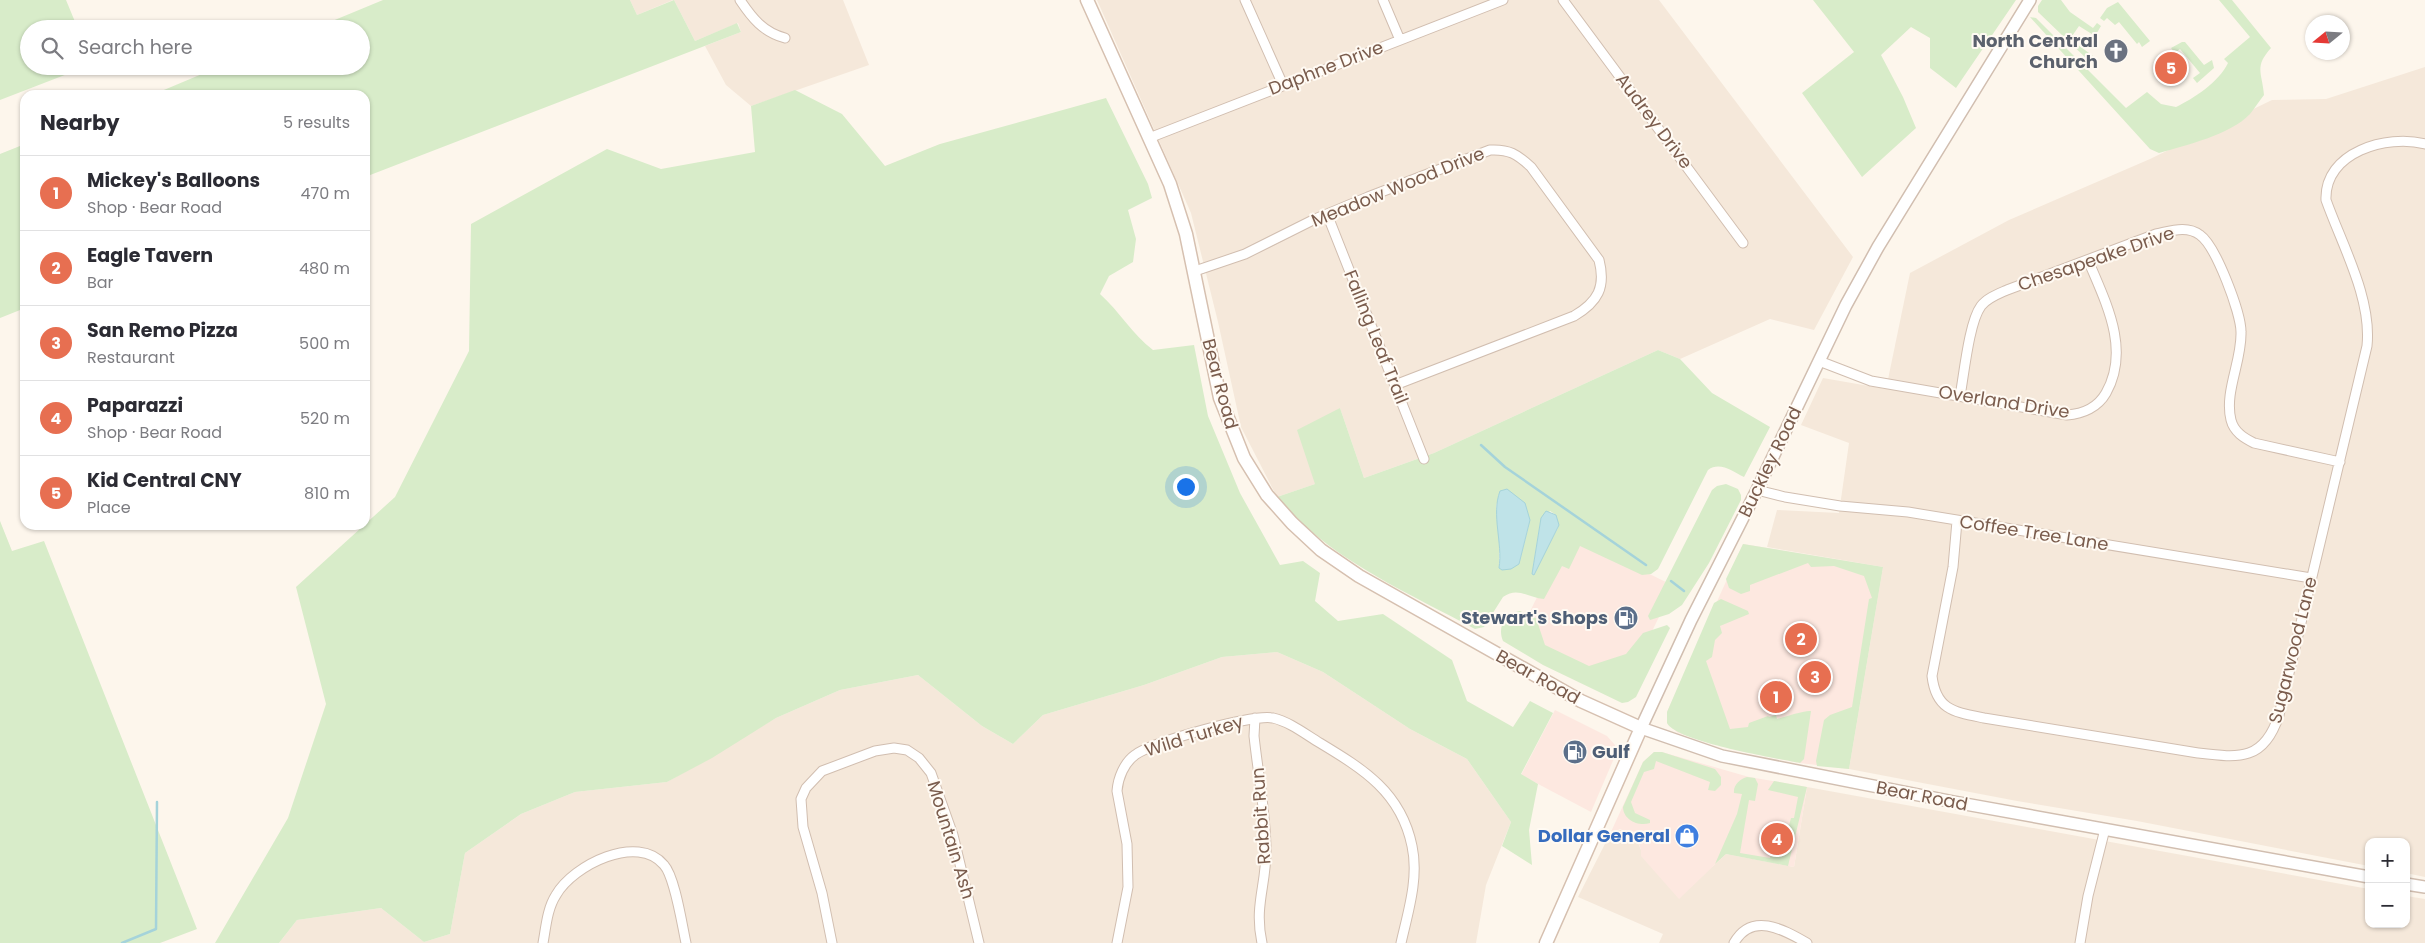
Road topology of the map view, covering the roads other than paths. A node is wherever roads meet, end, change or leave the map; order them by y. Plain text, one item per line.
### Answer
1 (740, 0) edge
2 (1087, 0) edge
3 (1245, 0) edge
4 (1383, 0) edge
5 (1503, 0) edge
6 (1563, 0) edge
7 (2030, 0) edge
8 (785, 38) dead end
9 (1400, 40) junction
10 (1284, 85) junction
11 (1149, 138) junction
12 (2425, 144) edge
13 (1327, 214) junction
14 (1744, 243) dead end
15 (2088, 260) junction
16 (1195, 271) junction
17 (1819, 360) junction
18 (1395, 385) junction
19 (1960, 396) junction
20 (1424, 459) dead end
21 (2340, 462) junction
22 (1757, 490) junction
23 (1957, 521) junction
24 (2311, 578) junction
25 (1255, 718) junction
26 (1641, 728) junction
27 (2105, 829) junction
28 (2365, 875) edge
29 (2410, 885) edge
30 (2425, 887) edge
31 (543, 943) edge
32 (686, 943) edge
33 (832, 943) edge
34 (979, 943) edge
35 (1117, 943) edge
36 (1262, 943) edge
37 (1402, 943) edge
38 (1546, 943) edge
39 (1734, 943) edge
40 (1806, 943) edge
41 (2080, 943) edge

1 - 8 street
2 - 11 main road, Bear Road
3 - 10 street
4 - 9 street
5 - 9 street, Daphne Drive
6 - 14 street, Audrey Drive
7 - 17 street, Buckley Road
9 - 10 street, Daphne Drive
10 - 11 street, Daphne Drive
11 - 16 main road, Bear Road
12 - 21 street, Sugarwood Lane
13 - 16 street, Meadow Wood Drive
13 - 18 street, Falling Leaf Trail
13 - 18 street, Meadow Wood Drive
15 - 19 street, Chesapeake Drive
15 - 19 street, Overland Drive
15 - 21 street, Chesapeake Drive
16 - 26 main road, Bear Road
17 - 19 street, Overland Drive
17 - 22 street, Buckley Road
18 - 20 street, Falling Leaf Trail
21 - 24 street, Sugarwood Lane
22 - 23 street, Coffee Tree Lane
22 - 26 street, Buckley Road
23 - 24 street, Coffee Tree Lane
23 - 24 street, Sugarwood Lane
25 - 35 street, Wild Turkey
25 - 36 street, Rabbit Run
25 - 37 street, Wild Turkey
26 - 27 street, Bear Road
26 - 38 main road, Buckley Road
27 - 28 street, Bear Road
27 - 41 street
29 - 30 street
31 - 32 street
33 - 34 street, Mountain Ash
39 - 40 street

